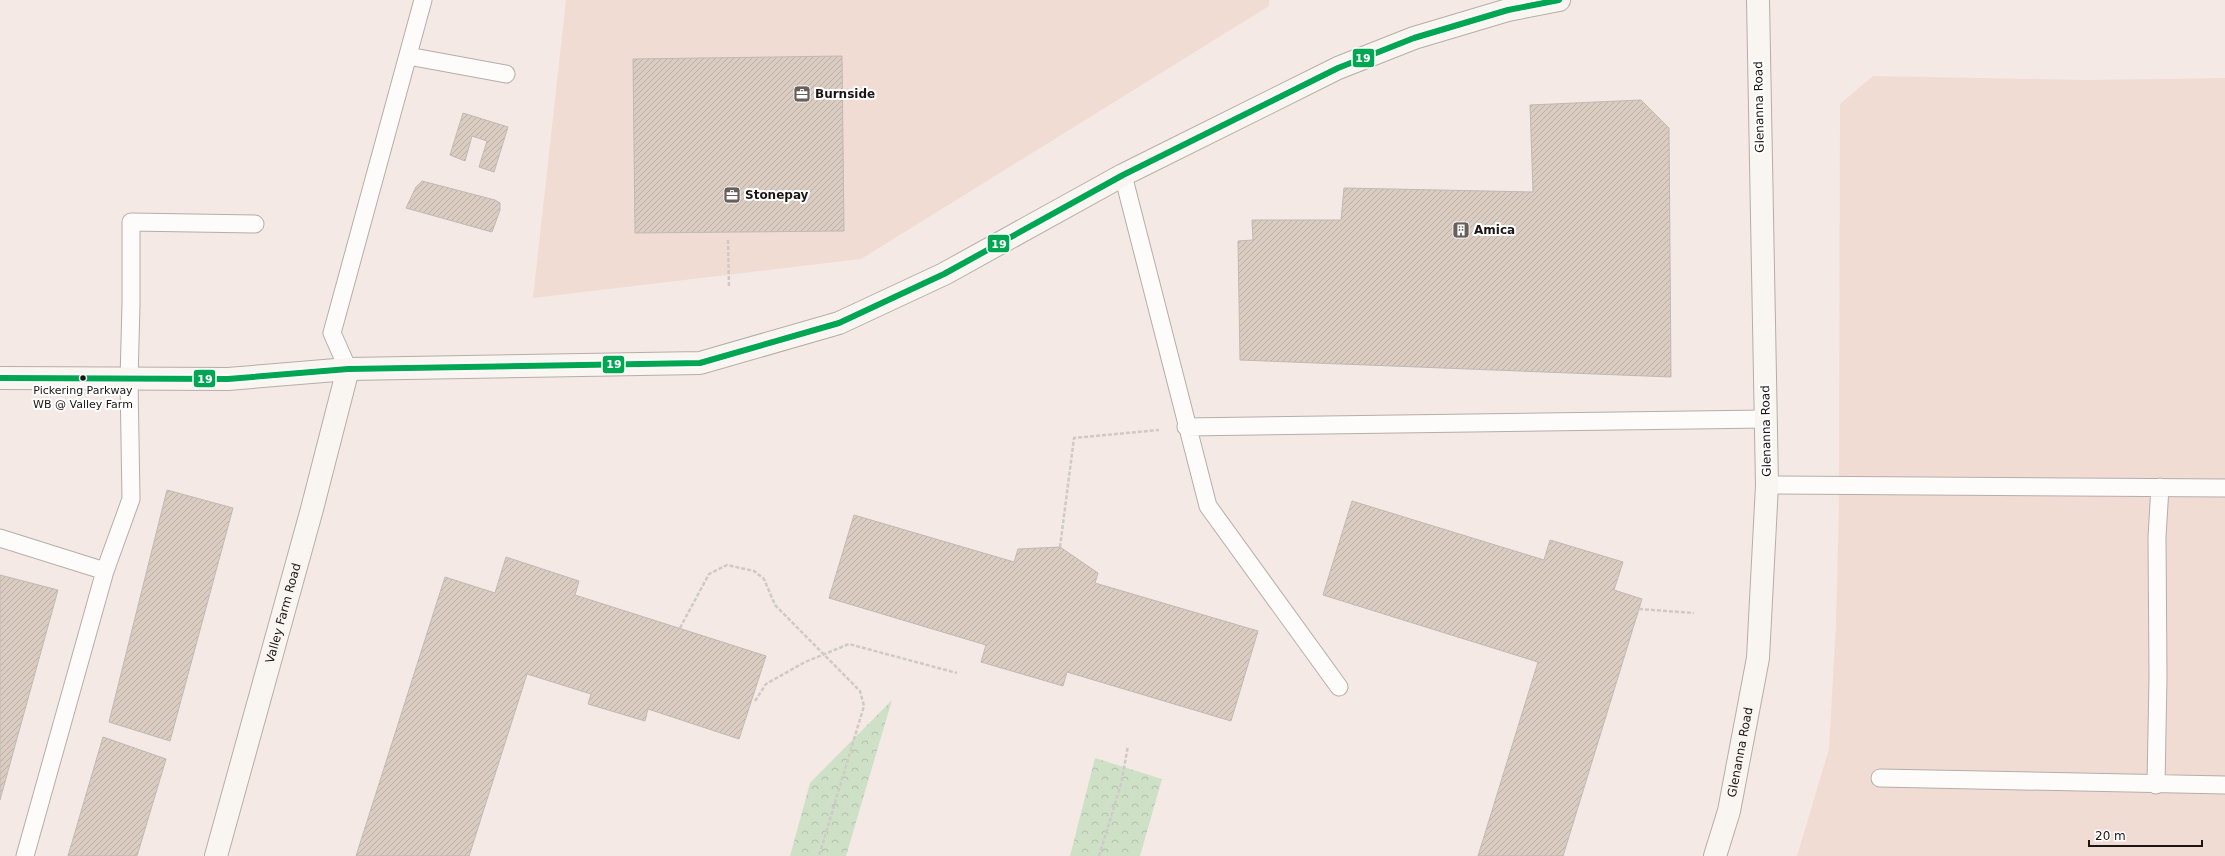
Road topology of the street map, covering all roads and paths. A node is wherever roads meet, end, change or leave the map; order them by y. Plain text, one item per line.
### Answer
1 (423, 0) edge
2 (1559, 0) edge
3 (1758, 0) edge
4 (408, 56) junction
5 (506, 74) dead end
6 (1123, 175) junction
7 (255, 224) dead end
8 (728, 240) dead end
9 (729, 287) dead end
10 (348, 368) junction
11 (0, 378) edge
12 (129, 380) junction
13 (1766, 419) junction
14 (1186, 427) junction
15 (1767, 485) junction
16 (2160, 487) junction
17 (2225, 488) edge
18 (0, 538) edge
19 (1060, 547) dead end
20 (104, 571) junction
21 (1639, 609) dead end
22 (1694, 614) dead end
23 (680, 628) dead end
24 (824, 655) junction
25 (957, 673) dead end
26 (1340, 687) dead end
27 (755, 701) dead end
28 (1128, 746) dead end
29 (1880, 778) dead end
30 (2156, 785) junction
31 (2225, 785) edge
32 (26, 856) edge
33 (216, 856) edge
34 (819, 856) edge
35 (1099, 856) edge
36 (1715, 856) edge

1 - 4 lane
2 - 6 street
3 - 13 street, Glenanna Road
4 - 5 lane
4 - 10 lane
6 - 10 street
6 - 14 lane
7 - 12 lane
8 - 9 path
10 - 12 street
10 - 33 street, Valley Farm Road
11 - 12 street
12 - 20 lane
13 - 14 lane
13 - 15 street, Glenanna Road
14 - 19 path
14 - 26 lane
15 - 16 lane
15 - 36 street, Glenanna Road
16 - 17 lane
16 - 30 lane
18 - 20 lane
20 - 32 lane
21 - 22 path
23 - 24 path
24 - 25 path
24 - 27 path
24 - 34 path
28 - 35 path
29 - 30 lane
30 - 31 lane

